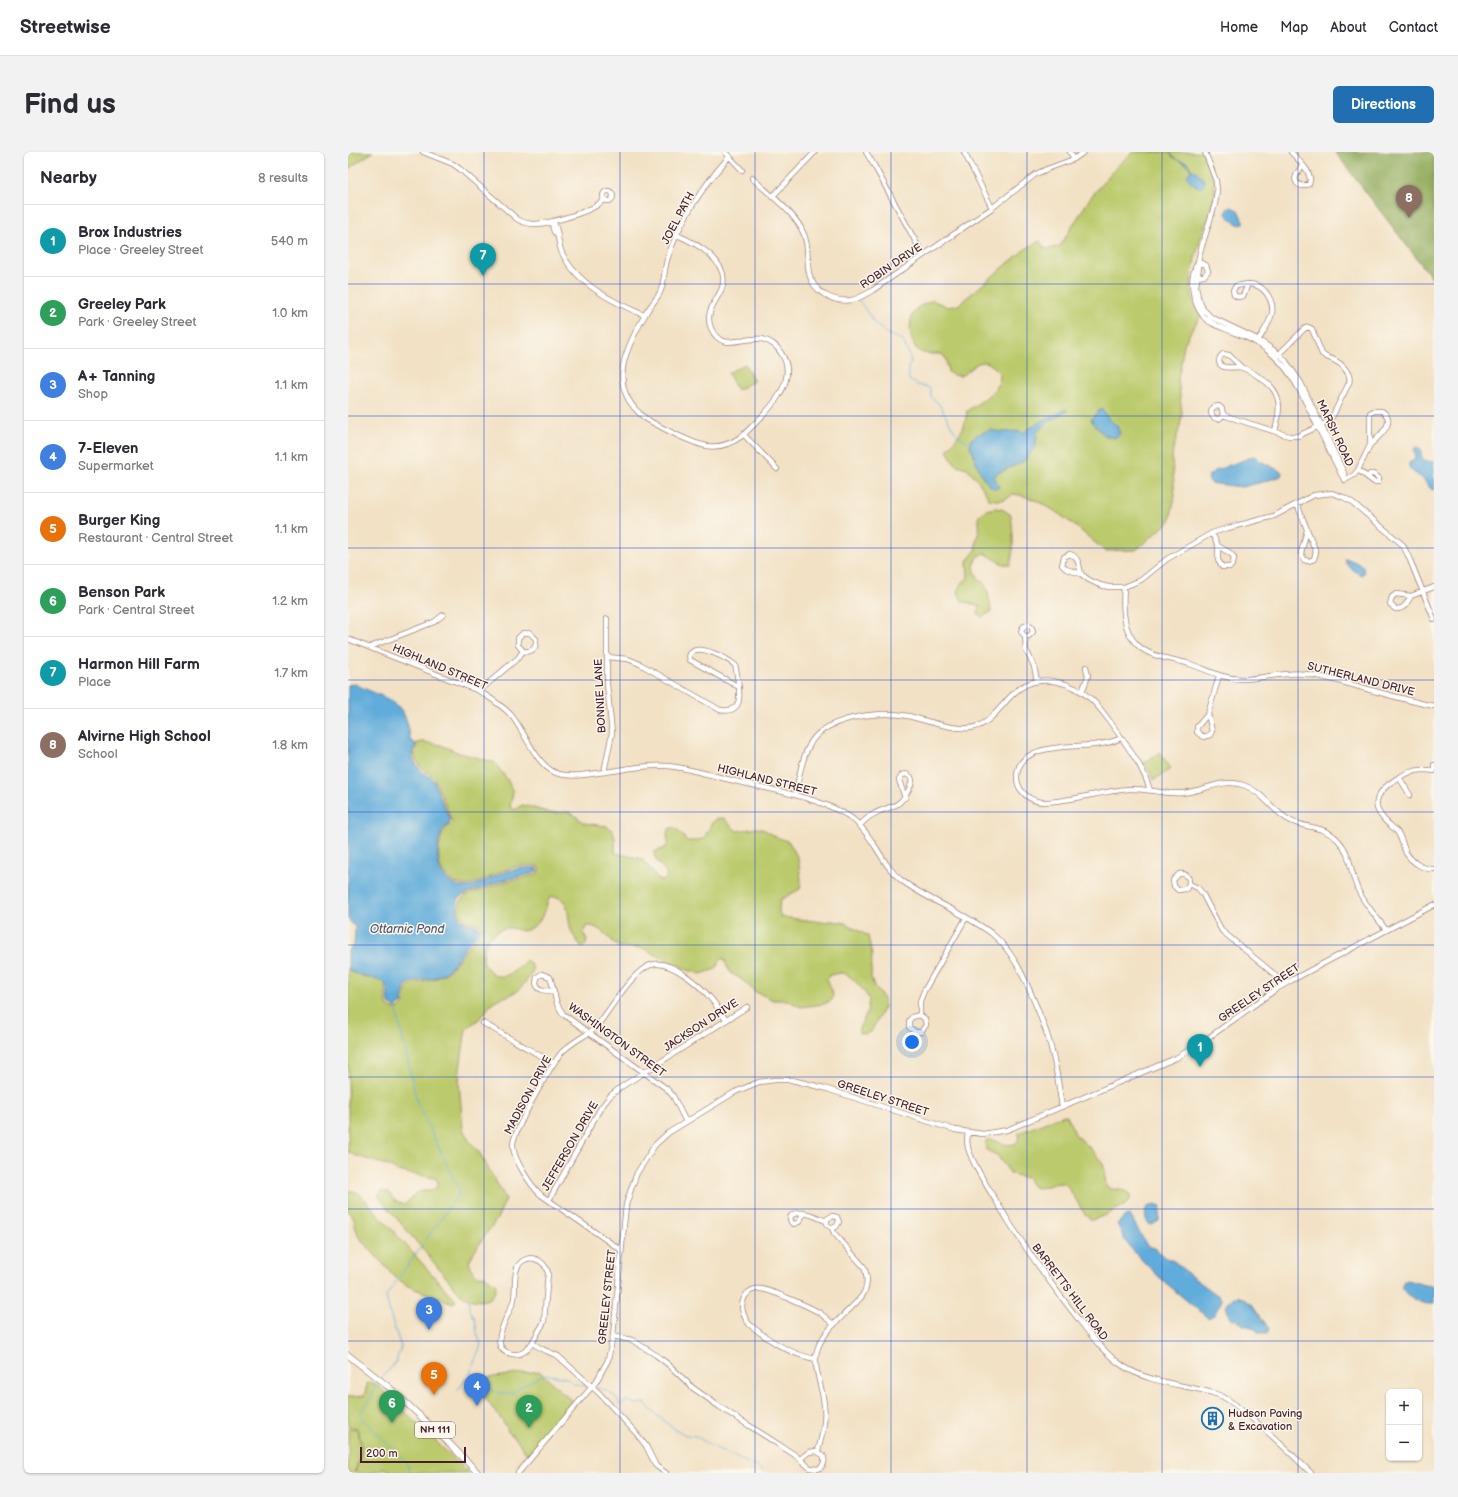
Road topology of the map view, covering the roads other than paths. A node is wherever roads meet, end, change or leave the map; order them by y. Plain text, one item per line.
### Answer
1 (423, 152) edge
2 (815, 152) edge
3 (866, 152) edge
4 (964, 152) edge
5 (1070, 152) edge
6 (1084, 152) edge
7 (1205, 152) edge
8 (1292, 152) edge
9 (727, 154) edge
10 (1074, 159) junction
11 (1302, 166) dead end
12 (742, 170) dead end
13 (752, 178) dead end
14 (772, 197) junction
15 (605, 199) dead end
16 (992, 208) junction
17 (553, 221) junction
18 (677, 235) junction
19 (923, 255) junction
20 (1198, 262) junction
21 (1195, 277) junction
22 (1248, 284) dead end
23 (644, 315) junction
24 (1258, 341) junction
25 (1278, 355) junction
26 (1240, 368) dead end
27 (1223, 415) dead end
28 (1320, 427) junction
29 (1275, 431) junction
30 (744, 435) junction
31 (1370, 445) junction
32 (777, 469) dead end
33 (1358, 470) junction
34 (1368, 477) dead end
35 (1297, 504) junction
36 (1307, 530) junction
37 (1212, 534) junction
38 (1218, 546) junction
39 (1081, 574) junction
40 (1124, 587) junction
41 (1434, 587) edge
42 (1423, 591) junction
43 (1411, 596) junction
44 (443, 615) dead end
45 (607, 619) dead end
46 (1434, 619) edge
47 (1025, 636) dead end
48 (348, 639) edge
49 (355, 642) junction
50 (348, 643) edge
51 (370, 647) junction
52 (523, 651) junction
53 (607, 657) junction
54 (1086, 667) dead end
55 (1219, 676) junction
56 (1038, 682) junction
57 (739, 687) junction
58 (479, 691) junction
59 (1082, 692) junction
60 (1434, 706) edge
61 (1208, 714) junction
62 (1121, 738) junction
63 (1434, 765) edge
64 (1434, 771) edge
65 (604, 772) junction
66 (1399, 777) junction
67 (1150, 790) junction
68 (795, 795) junction
69 (1410, 795) dead end
70 (905, 798) junction
71 (860, 825) junction
72 (1434, 869) edge
73 (1189, 884) dead end
74 (1434, 905) edge
75 (966, 918) junction
76 (1386, 930) junction
77 (1282, 985) junction
78 (554, 992) junction
79 (747, 1007) dead end
80 (920, 1015) dead end
81 (726, 1020) junction
82 (483, 1023) dead end
83 (589, 1033) junction
84 (553, 1063) junction
85 (644, 1073) junction
86 (1062, 1107) junction
87 (686, 1122) junction
88 (968, 1133) junction
89 (549, 1200) junction
90 (804, 1213) dead end
91 (826, 1221) junction
92 (832, 1228) junction
93 (621, 1250) junction
94 (834, 1325) junction
95 (613, 1336) junction
96 (532, 1343) junction
97 (348, 1355) edge
98 (816, 1359) junction
99 (592, 1387) junction
100 (818, 1451) junction
101 (800, 1458) junction
102 (657, 1471) edge
103 (814, 1471) edge
104 (478, 1473) edge
105 (518, 1473) edge
106 (666, 1473) edge
107 (1311, 1473) edge

1 - 17 street
2 - 14 street
3 - 19 street
4 - 16 street
5 - 10 street
6 - 10 street, ROBIN DRIVE
7 - 20 street, MARSH ROAD
8 - 11 street
9 - 12 street
9 - 18 street, JOEL PATH
10 - 16 street, ROBIN DRIVE
13 - 14 street, ROBIN DRIVE
14 - 19 street, ROBIN DRIVE
15 - 17 street
16 - 19 street, ROBIN DRIVE
17 - 23 street
18 - 23 street, JOEL PATH
18 - 30 street
20 - 21 street, MARSH ROAD
20 - 21 street
21 - 24 street, MARSH ROAD
22 - 24 street
23 - 30 street, JOEL PATH
24 - 25 street, MARSH ROAD
25 - 28 street, MARSH ROAD
25 - 28 street
26 - 29 street
27 - 29 street
28 - 29 street
28 - 33 street, MARSH ROAD
30 - 32 street
31 - 31 street
31 - 33 street
33 - 34 street
35 - 36 street
35 - 37 street
35 - 42 street
36 - 36 street
37 - 38 street
37 - 40 street
38 - 38 street
39 - 39 street
39 - 40 street
40 - 55 street, SUTHERLAND DRIVE
41 - 42 street
42 - 43 street
42 - 46 street
43 - 43 street
44 - 51 street
45 - 53 street, BONNIE LANE
47 - 56 street
48 - 49 street, HIGHLAND STREET
49 - 50 street
49 - 51 street, HIGHLAND STREET
51 - 58 street, HIGHLAND STREET
52 - 52 street
52 - 58 street
53 - 57 street
53 - 65 street, BONNIE LANE
54 - 59 street
55 - 60 street, SUTHERLAND DRIVE
55 - 61 street
56 - 59 street
56 - 68 street
57 - 57 street
58 - 65 street, HIGHLAND STREET
59 - 62 street
61 - 61 street
62 - 67 street
62 - 67 street
63 - 64 street
64 - 66 street
65 - 68 street, HIGHLAND STREET
66 - 69 street
66 - 72 street
67 - 76 street
68 - 71 street, HIGHLAND STREET
70 - 70 street
70 - 71 street
71 - 75 street, HIGHLAND STREET
73 - 77 street
74 - 76 street, GREELEY STREET
75 - 80 street
75 - 86 street, HIGHLAND STREET
76 - 77 street, GREELEY STREET
77 - 86 street, GREELEY STREET
78 - 78 street, WASHINGTON STREET
78 - 83 street, WASHINGTON STREET
79 - 81 street, JACKSON DRIVE
81 - 83 street, MADISON DRIVE
81 - 85 street, JACKSON DRIVE
82 - 84 street
83 - 84 street, MADISON DRIVE
83 - 85 street, WASHINGTON STREET
84 - 89 street, MADISON DRIVE
85 - 87 street, WASHINGTON STREET
85 - 89 street, JEFFERSON DRIVE
86 - 88 street, GREELEY STREET
87 - 88 street, GREELEY STREET
87 - 93 street, GREELEY STREET
88 - 107 street, BARRETTS HILL ROAD
89 - 93 street, MADISON DRIVE
90 - 91 street
91 - 92 street
91 - 92 street
92 - 94 street
93 - 95 street, GREELEY STREET
94 - 98 street
94 - 98 street
95 - 99 street, GREELEY STREET
95 - 101 street
96 - 96 street
96 - 99 street
97 - 104 main road, NH 111
98 - 100 street
99 - 102 street
99 - 105 street, GREELEY STREET
100 - 101 street
100 - 103 street
101 - 103 street
102 - 106 street

